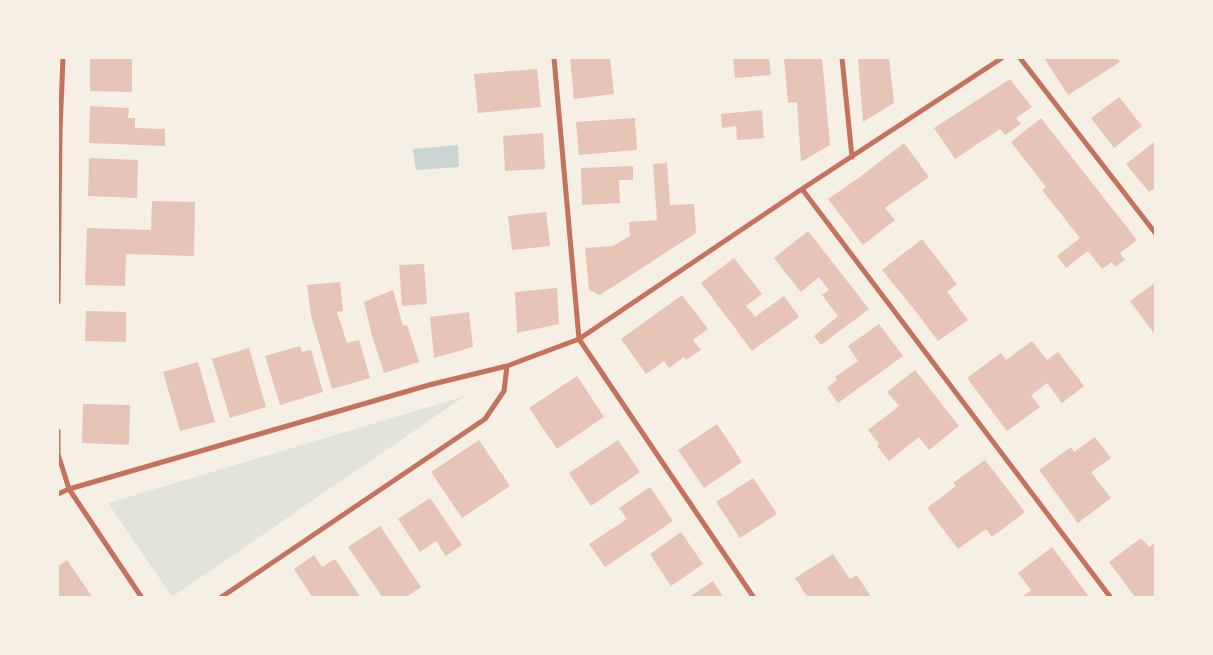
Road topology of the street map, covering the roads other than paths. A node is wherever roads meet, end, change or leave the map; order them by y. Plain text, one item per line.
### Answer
1 (63, 58) edge
2 (554, 58) edge
3 (842, 58) edge
4 (1002, 58) edge
5 (1020, 58) edge
6 (852, 157) junction
7 (802, 189) junction
8 (1156, 234) edge
9 (58, 302) edge
10 (579, 339) junction
11 (507, 366) junction
12 (58, 431) edge
13 (69, 489) junction
14 (58, 494) edge
15 (142, 598) edge
16 (220, 598) edge
17 (754, 598) edge
18 (1111, 598) edge

1 - 9 street
2 - 10 street
3 - 6 street
4 - 6 street
5 - 8 street
6 - 7 street
7 - 10 street
7 - 18 street
10 - 11 street
10 - 17 street
11 - 13 street
11 - 16 street
12 - 13 street
13 - 14 street
13 - 15 street

